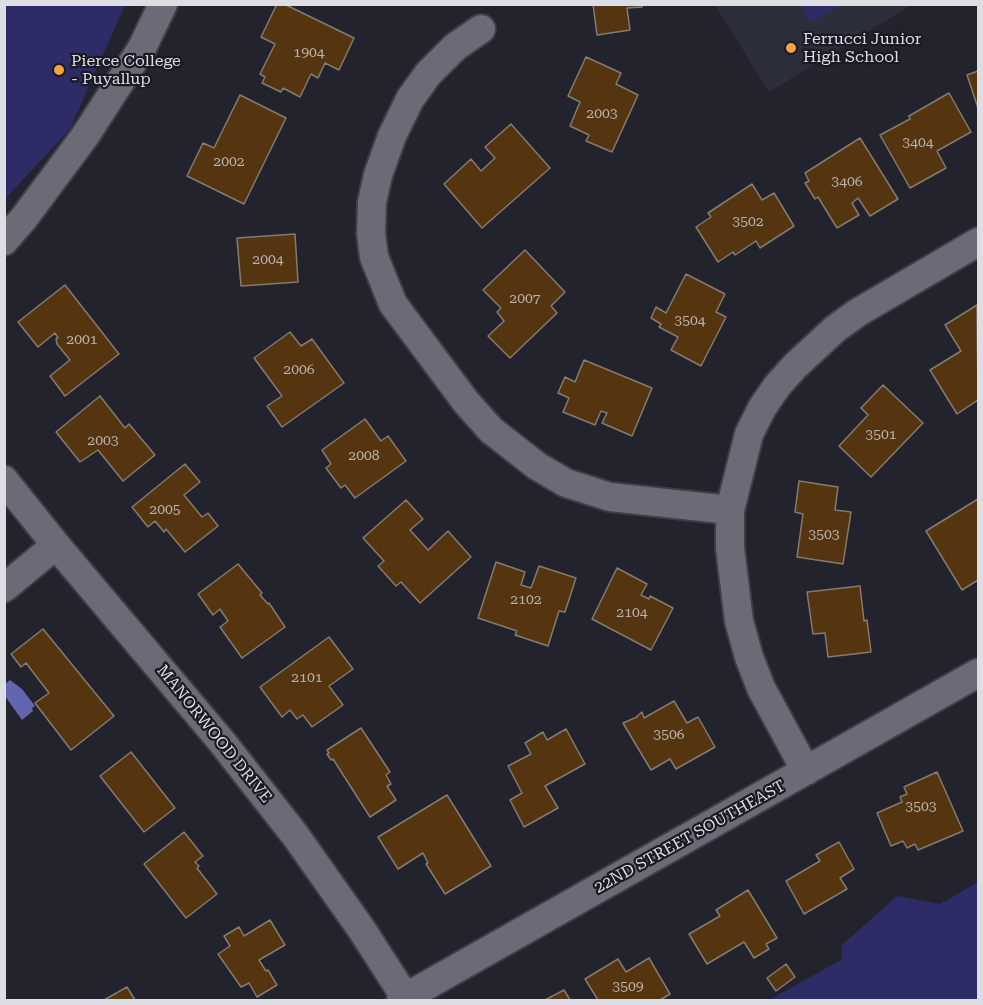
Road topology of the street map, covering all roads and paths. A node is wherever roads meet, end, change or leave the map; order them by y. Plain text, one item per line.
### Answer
1 (163, 4) edge
2 (481, 29) dead end
3 (4, 241) edge
4 (978, 242) edge
5 (4, 480) edge
6 (730, 510) junction
7 (57, 545) junction
8 (4, 588) edge
9 (978, 673) edge
10 (806, 771) junction
11 (405, 1000) edge

1 - 3 street
2 - 6 street
4 - 6 street
5 - 7 street, MANORWOOD DRIVE
6 - 10 street
7 - 8 street
7 - 11 street, MANORWOOD DRIVE
9 - 10 street, 22ND STREET SOUTHEAST
10 - 11 street, 22ND STREET SOUTHEAST

